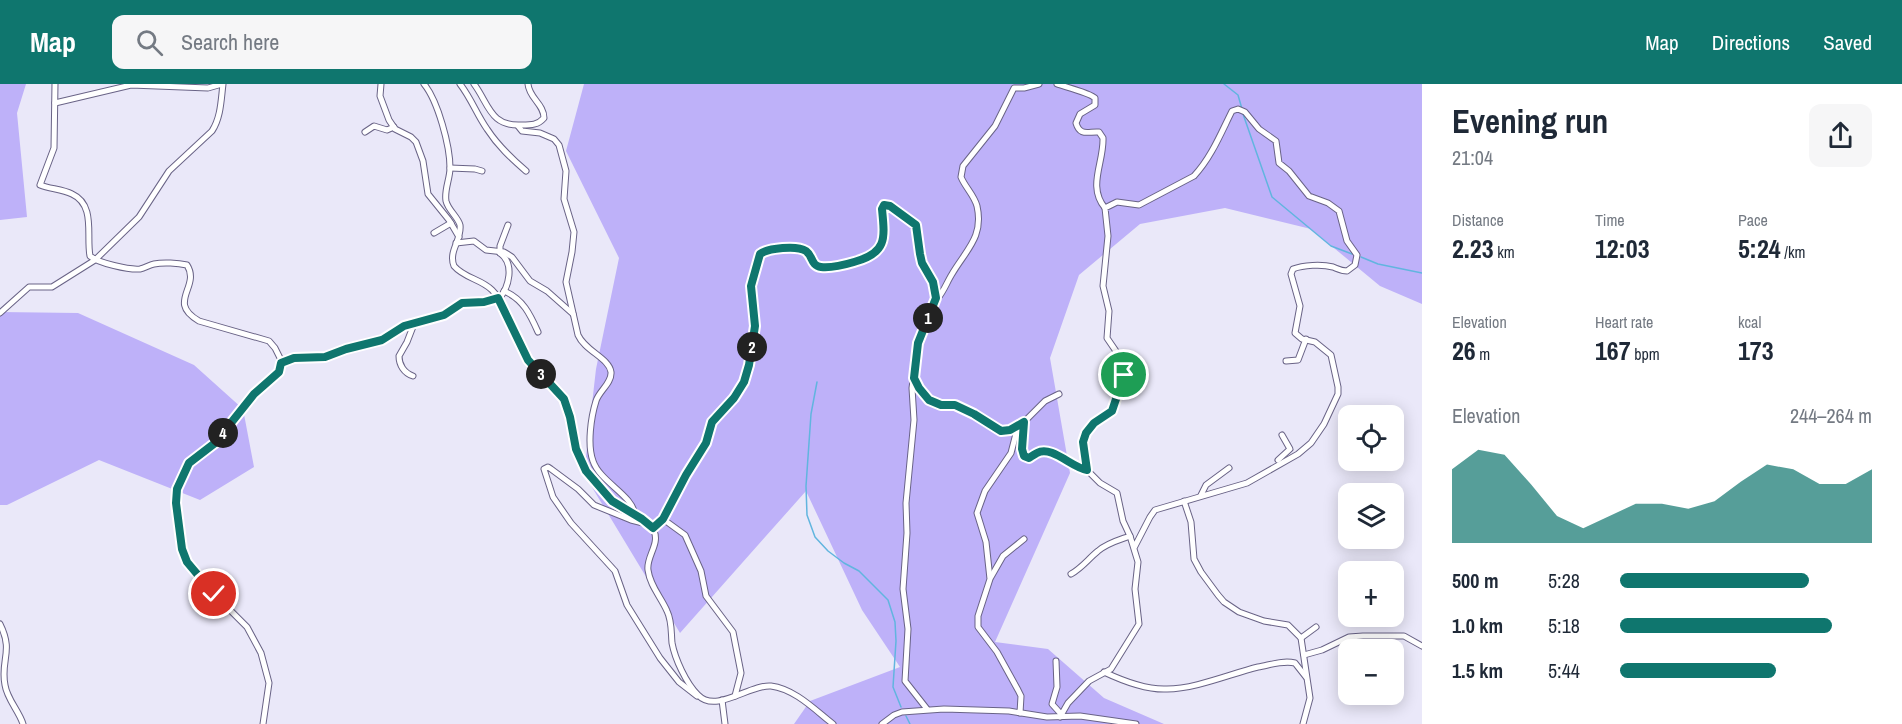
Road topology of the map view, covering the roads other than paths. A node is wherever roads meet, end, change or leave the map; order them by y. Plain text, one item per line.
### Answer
1 (55, 84) edge
2 (222, 84) edge
3 (381, 84) edge
4 (424, 84) edge
5 (460, 84) edge
6 (474, 84) edge
7 (528, 84) edge
8 (1039, 84) edge
9 (1057, 84) edge
10 (55, 103) junction
11 (518, 126) junction
12 (394, 127) junction
13 (365, 132) dead end
14 (450, 168) junction
15 (482, 171) dead end
16 (526, 171) dead end
17 (1105, 208) junction
18 (451, 223) junction
19 (508, 225) dead end
20 (434, 233) dead end
21 (457, 240) junction
22 (500, 253) junction
23 (95, 260) junction
24 (504, 291) junction
25 (936, 298) junction
26 (499, 299) junction
27 (0, 314) edge
28 (573, 314) junction
29 (414, 324) junction
30 (538, 332) dead end
31 (1306, 339) junction
32 (1286, 361) dead end
33 (281, 363) junction
34 (413, 376) dead end
35 (914, 378) junction
36 (1059, 394) dead end
37 (1024, 422) junction
38 (1018, 426) junction
39 (1282, 435) dead end
40 (1229, 468) dead end
41 (1087, 470) junction
42 (1259, 476) junction
43 (1201, 495) junction
44 (1184, 501) junction
45 (635, 515) junction
46 (663, 519) junction
47 (651, 526) junction
48 (1130, 536) junction
49 (1024, 540) dead end
50 (1134, 548) junction
51 (1071, 574) dead end
52 (990, 579) junction
53 (0, 624) edge
54 (1316, 627) dead end
55 (1301, 638) junction
56 (1422, 646) edge
57 (1304, 655) junction
58 (1056, 661) dead end
59 (1104, 672) junction
60 (1308, 678) junction
61 (699, 696) junction
62 (735, 696) junction
63 (722, 700) junction
64 (927, 709) junction
65 (1020, 713) junction
66 (1060, 715) junction
67 (23, 724) edge
68 (263, 724) edge
69 (725, 724) edge
70 (833, 724) edge
71 (882, 724) edge
72 (1136, 724) edge
73 (1303, 724) edge

1 - 10 street
2 - 10 street
2 - 23 street
3 - 12 street
4 - 14 street
5 - 16 street
6 - 11 street
7 - 11 street
8 - 25 street
9 - 17 street
10 - 23 street
11 - 28 street
12 - 13 street
12 - 18 street
14 - 15 street
14 - 21 street
17 - 31 street
17 - 41 street
18 - 20 street
18 - 21 street
19 - 22 street
21 - 22 street
21 - 26 street
22 - 24 street
22 - 28 street
23 - 27 street
23 - 33 street
24 - 26 street
24 - 30 street
25 - 35 street
25 - 46 street
26 - 29 street
26 - 45 street
28 - 45 street
29 - 33 street
29 - 34 street
31 - 32 street
31 - 42 street
33 - 68 street
35 - 38 street
35 - 64 street
36 - 37 street
37 - 38 street
37 - 41 street
38 - 52 street
39 - 42 street
40 - 43 street
41 - 48 street
42 - 43 street
43 - 44 street
44 - 50 street
44 - 55 street
45 - 47 street
46 - 47 street
46 - 62 street
47 - 61 street
47 - 61 street
48 - 50 street
48 - 51 street
49 - 52 street
50 - 59 street
52 - 65 street
53 - 67 street
54 - 55 street
55 - 57 street
56 - 57 street
57 - 60 street
58 - 66 street
59 - 60 street
59 - 66 street
60 - 73 street
61 - 63 street
62 - 63 street
62 - 70 street
63 - 69 street
64 - 65 street
64 - 71 street
65 - 66 street
66 - 72 street

